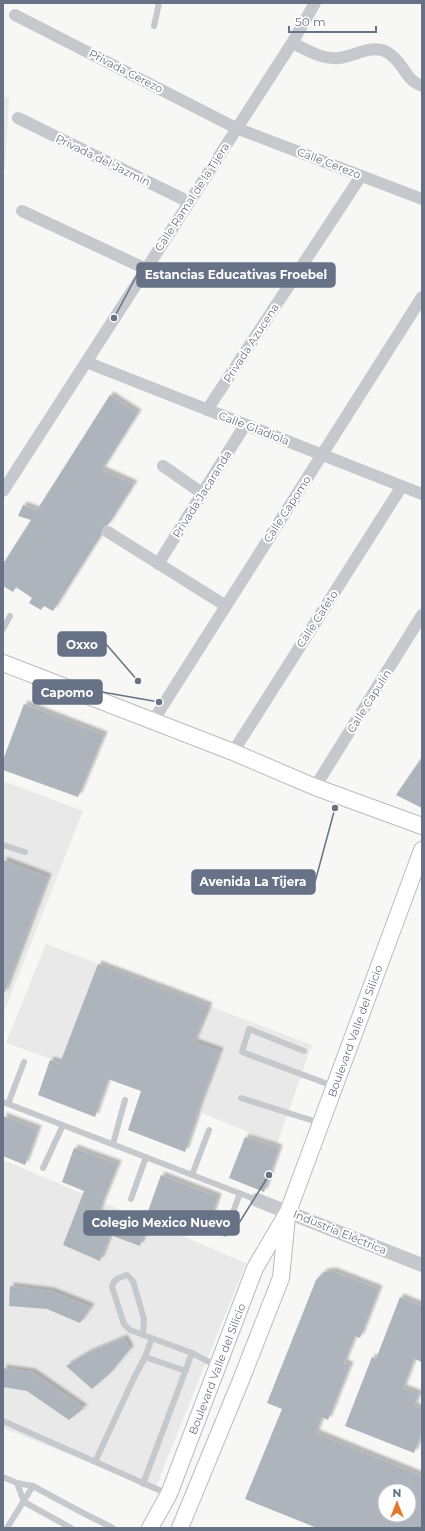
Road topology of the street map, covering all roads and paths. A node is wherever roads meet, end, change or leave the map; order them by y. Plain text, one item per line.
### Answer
1 (159, 3) edge
2 (315, 3) edge
3 (15, 15) dead end
4 (154, 26) dead end
5 (292, 43) junction
6 (422, 86) edge
7 (18, 118) dead end
8 (236, 128) junction
9 (361, 176) junction
10 (422, 199) edge
11 (189, 202) junction
12 (22, 210) dead end
13 (146, 269) junction
14 (422, 296) edge
15 (86, 362) junction
16 (206, 410) junction
17 (245, 425) junction
18 (322, 455) junction
19 (163, 466) dead end
20 (402, 486) junction
21 (3, 491) edge
22 (202, 493) junction
23 (422, 494) edge
24 (108, 532) dead end
25 (158, 564) junction
26 (226, 606) junction
27 (422, 615) edge
28 (10, 616) dead end
29 (3, 629) edge
30 (3, 663) edge
31 (153, 721) junction
32 (233, 752) junction
33 (315, 787) junction
34 (422, 826) edge
35 (3, 846) edge
36 (422, 850) edge
37 (25, 852) dead end
38 (304, 1050) dead end
39 (24, 1062) dead end
40 (335, 1087) junction
41 (241, 1098) dead end
42 (125, 1100) dead end
43 (6, 1103) edge
44 (321, 1123) junction
45 (63, 1125) junction
46 (209, 1130) dead end
47 (113, 1144) junction
48 (146, 1157) junction
49 (43, 1168) dead end
50 (192, 1175) junction
51 (240, 1194) junction
52 (131, 1199) dead end
53 (257, 1200) joint
54 (288, 1212) junction
55 (225, 1234) dead end
56 (422, 1266) edge
57 (143, 1334) junction
58 (152, 1338) junction
59 (192, 1353) junction
60 (145, 1357) junction
61 (218, 1366) junction
62 (186, 1371) junction
63 (3, 1422) edge
64 (94, 1462) junction
65 (3, 1477) edge
66 (17, 1483) junction
67 (143, 1484) junction
68 (33, 1486) junction
69 (169, 1494) junction
70 (24, 1502) junction
71 (192, 1502) junction
72 (7, 1528) edge
73 (71, 1528) edge
74 (113, 1528) edge
75 (150, 1528) edge
76 (180, 1528) edge

1 - 4 lane
2 - 5 street, Calle Ramal de la Tijera
3 - 8 street, Privada Cerezo
5 - 6 street
5 - 8 street, Calle Ramal de la Tijera
7 - 11 street, Privada del Jazmín
8 - 9 street, Calle Cerezo
8 - 11 street, Calle Ramal de la Tijera
9 - 10 street, Calle Cerezo
9 - 16 street, Privada Azucena
11 - 13 street, Calle Ramal de la Tijera
12 - 13 street
13 - 15 street, Calle Ramal de la Tijera
14 - 18 street, Calle Capomo
15 - 16 street, Calle Gladiola
15 - 21 street, Calle Ramal de la Tijera
16 - 17 street, Calle Gladiola
17 - 18 street, Calle Gladiola
17 - 22 street, Privada Jacaranda
18 - 20 street, Calle Gladiola
18 - 26 street, Calle Capomo
19 - 22 street
20 - 23 street, Calle Gladiola
20 - 32 street, Calle Cafeto
22 - 25 street, Privada Jacaranda
24 - 25 street
25 - 26 street
26 - 31 street, Calle Capomo
27 - 33 street, Calle Capulín
28 - 29 lane
30 - 31 main road
31 - 32 main road
32 - 33 main road
33 - 34 main road
35 - 37 lane
36 - 40 main road, Boulevard Valle del Silicio
38 - 40 lane
39 - 43 lane
40 - 44 main road, Boulevard Valle del Silicio
41 - 44 lane
42 - 47 lane
43 - 45 lane
44 - 54 main road, Boulevard Valle del Silicio
45 - 47 lane
45 - 49 lane
46 - 50 lane
47 - 48 lane
48 - 50 lane
48 - 52 lane
50 - 51 lane
51 - 53 lane
51 - 55 lane
53 - 54 street, Industria Eléctrica
54 - 56 street, Industria Eléctrica
54 - 61 main road, Boulevard Valle del Silicio
54 - 71 main road, Boulevard Valle del Silicio
57 - 57 lane
57 - 58 lane
58 - 59 lane
58 - 60 lane
59 - 61 lane
59 - 62 lane
60 - 62 lane
60 - 64 lane
61 - 69 main road, Boulevard Valle del Silicio
62 - 67 lane
63 - 64 lane
64 - 67 lane
65 - 66 lane
66 - 68 lane
66 - 70 lane
67 - 69 lane
68 - 70 lane
68 - 74 lane
69 - 71 main road
69 - 75 main road, Boulevard Valle del Silicio
70 - 72 lane
70 - 73 lane
71 - 76 main road, Boulevard Valle del Silicio

